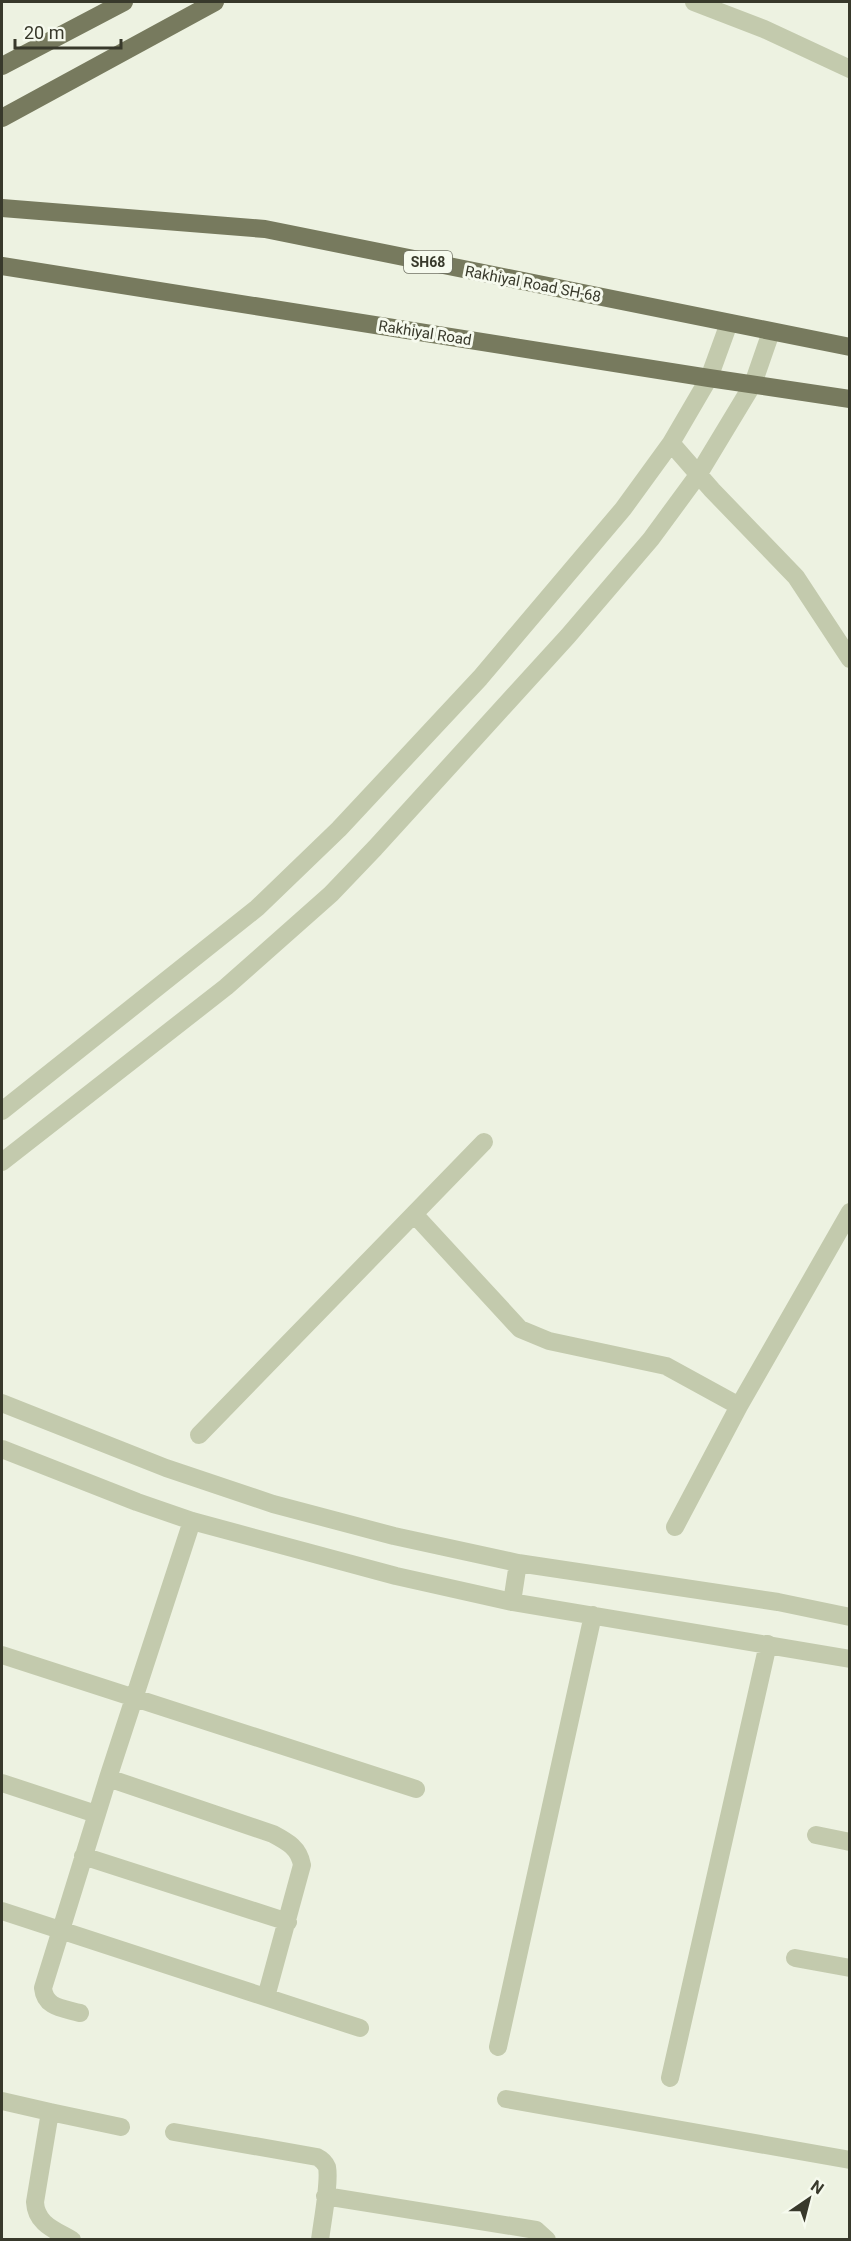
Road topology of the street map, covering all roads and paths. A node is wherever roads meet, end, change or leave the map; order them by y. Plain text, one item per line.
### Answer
1 (124, 2) edge
2 (215, 2) edge
3 (694, 2) edge
4 (2, 66) edge
5 (849, 69) edge
6 (2, 118) edge
7 (2, 208) edge
8 (2, 266) edge
9 (729, 323) junction
10 (771, 332) junction
11 (849, 347) edge
12 (709, 378) junction
13 (753, 384) junction
14 (849, 399) edge
15 (671, 443) junction
16 (698, 475) junction
17 (849, 659) edge
18 (2, 1111) edge
19 (484, 1142) dead end
20 (2, 1162) edge
21 (849, 1212) edge
22 (414, 1214) junction
23 (2, 1403) edge
24 (739, 1406) junction
25 (199, 1435) dead end
26 (2, 1449) edge
27 (192, 1521) junction
28 (675, 1527) dead end
29 (518, 1563) junction
30 (512, 1602) junction
31 (593, 1615) junction
32 (849, 1617) edge
33 (768, 1644) junction
34 (2, 1654) edge
35 (849, 1659) edge
36 (134, 1698) junction
37 (108, 1778) junction
38 (2, 1783) edge
39 (416, 1789) dead end
40 (96, 1814) junction
41 (816, 1835) dead end
42 (849, 1842) edge
43 (83, 1856) junction
44 (2, 1911) edge
45 (288, 1922) junction
46 (59, 1931) junction
47 (795, 1958) dead end
48 (849, 1968) edge
49 (266, 1997) junction
50 (80, 2013) dead end
51 (360, 2028) dead end
52 (498, 2047) dead end
53 (670, 2078) dead end
54 (507, 2098) dead end
55 (2, 2101) edge
56 (50, 2112) junction
57 (121, 2127) dead end
58 (174, 2132) dead end
59 (849, 2160) edge
60 (326, 2196) junction
61 (72, 2240) edge
62 (320, 2240) edge
63 (547, 2240) edge

1 - 4 main road
2 - 6 main road
3 - 5 street
7 - 9 main road, Rakhiyal Road SH-68 / SH68
8 - 12 main road, Rakhiyal Road
9 - 10 main road, Rakhiyal Road SH-68 / SH68
9 - 12 street
10 - 11 main road, Rakhiyal Road SH-68 / SH68
10 - 13 street
12 - 13 main road, Rakhiyal Road
12 - 15 street
13 - 14 main road, Rakhiyal Road
13 - 16 street
15 - 16 street
15 - 18 street
16 - 17 street
16 - 20 street
19 - 22 street
21 - 24 street
22 - 24 street
22 - 25 street
23 - 29 street
24 - 28 street
26 - 27 street
27 - 30 street
27 - 36 street
29 - 30 street
29 - 32 street
30 - 31 street
31 - 33 street
31 - 52 street
33 - 35 street
33 - 53 street
34 - 36 street
36 - 37 street
36 - 39 street
37 - 40 street
37 - 45 street
38 - 40 street
40 - 43 street
41 - 42 street
43 - 45 street
43 - 46 street
44 - 46 street
45 - 49 street
46 - 49 street
46 - 50 street
47 - 48 street
49 - 51 street
54 - 59 street
55 - 56 street
56 - 57 street
56 - 61 street
58 - 60 street
60 - 62 street
60 - 63 street

